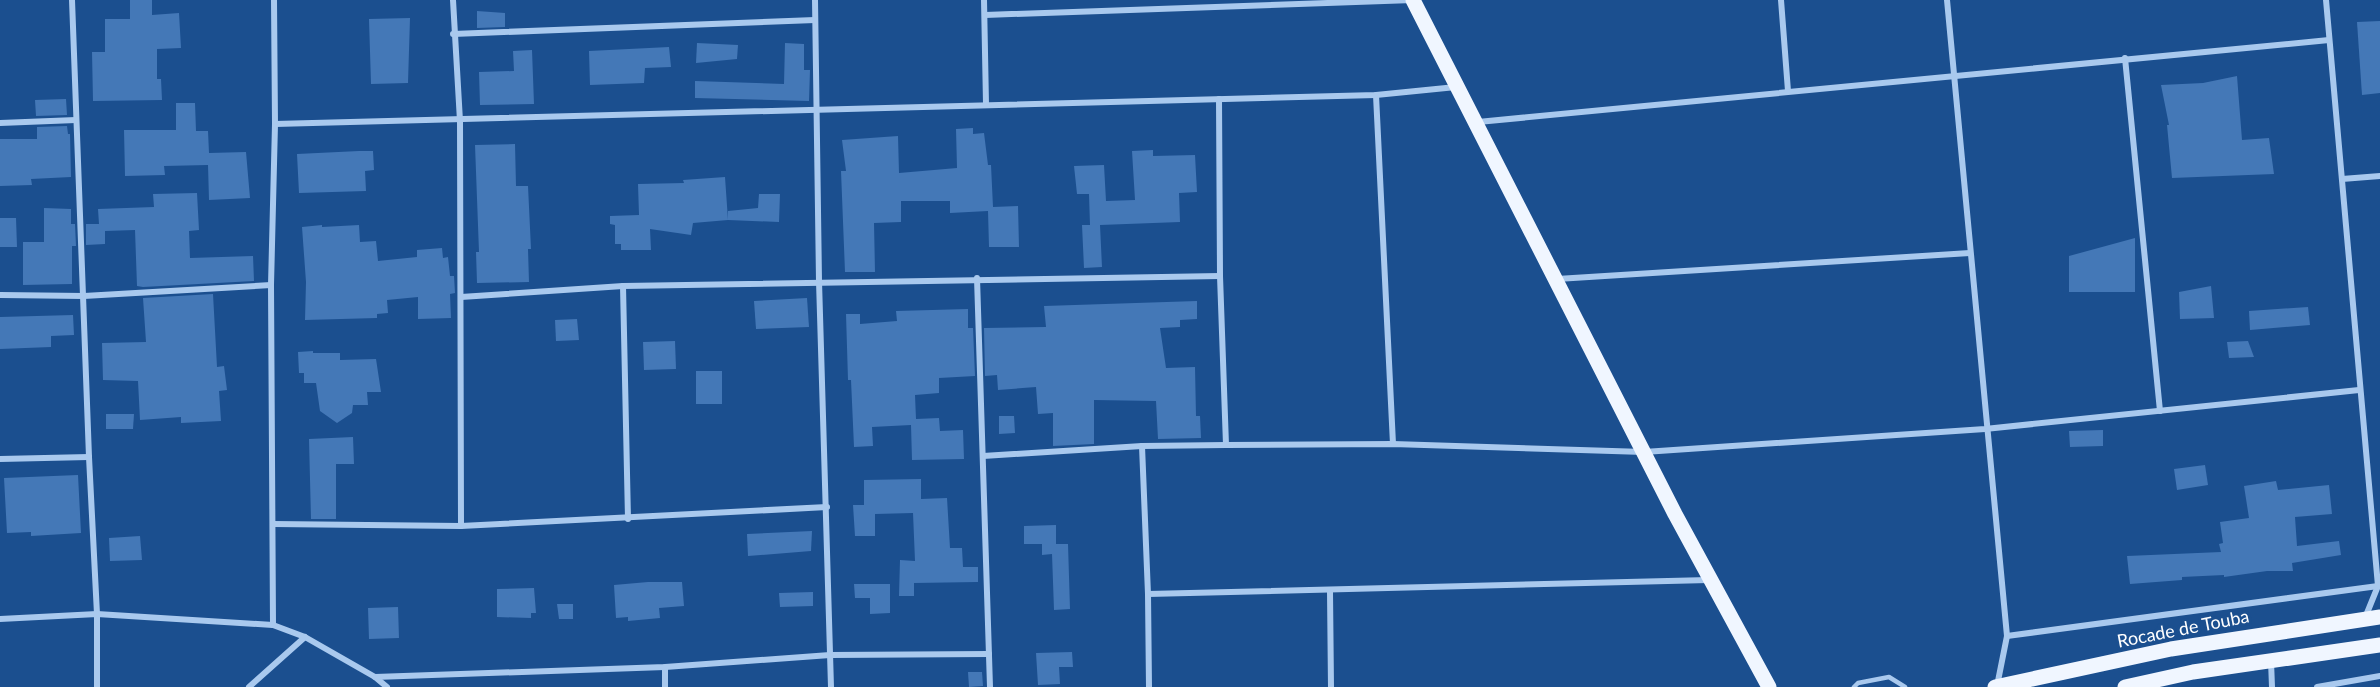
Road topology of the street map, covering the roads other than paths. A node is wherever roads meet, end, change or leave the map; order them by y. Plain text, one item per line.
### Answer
1 (72, 0) edge
2 (274, 0) edge
3 (453, 0) edge
4 (815, 0) edge
5 (984, 0) edge
6 (1413, 0) edge
7 (1781, 0) edge
8 (1947, 0) edge
9 (2326, 0) edge
10 (985, 15) junction
11 (815, 20) junction
12 (453, 34) junction
13 (2329, 40) junction
14 (2125, 58) junction
15 (1954, 75) junction
16 (1456, 87) junction
17 (1788, 91) junction
18 (1376, 95) junction
19 (1219, 99) junction
20 (986, 104) junction
21 (816, 108) junction
22 (76, 120) junction
23 (460, 121) junction
24 (1477, 122) junction
25 (0, 123) edge
26 (275, 123) junction
27 (2380, 176) edge
28 (2342, 179) junction
29 (1970, 254) junction
30 (1220, 276) junction
31 (977, 278) junction
32 (1557, 279) junction
33 (819, 281) junction
34 (271, 285) junction
35 (623, 286) junction
36 (0, 296) edge
37 (84, 296) junction
38 (460, 297) junction
39 (2359, 390) junction
40 (2160, 411) junction
41 (1985, 429) junction
42 (1393, 444) junction
43 (1226, 445) junction
44 (1142, 446) junction
45 (1644, 452) junction
46 (983, 456) junction
47 (89, 457) junction
48 (0, 459) edge
49 (827, 507) junction
50 (628, 519) junction
51 (273, 524) junction
52 (462, 526) junction
53 (1711, 580) junction
54 (2378, 586) junction
55 (1330, 592) junction
56 (1148, 594) junction
57 (97, 614) junction
58 (2372, 618) edge
59 (0, 619) edge
60 (273, 625) junction
61 (2007, 636) junction
62 (304, 637) junction
63 (2380, 645) edge
64 (989, 654) junction
65 (830, 655) junction
66 (2271, 661) junction
67 (665, 667) junction
68 (2380, 676) edge
69 (375, 677) junction
70 (97, 687) edge
71 (249, 687) edge
72 (387, 687) edge
73 (665, 687) edge
74 (831, 687) edge
75 (990, 687) edge
76 (1149, 687) edge
77 (1331, 687) edge
78 (1768, 687) edge
79 (1854, 687) edge
80 (1905, 687) edge
81 (1996, 687) edge
82 (2125, 687) edge
83 (2272, 687) edge
84 (2317, 687) edge

1 - 22 street
2 - 26 street
3 - 12 street
4 - 11 street
5 - 10 street
6 - 10 street
6 - 16 main road
7 - 17 street
8 - 15 street
9 - 13 street
10 - 20 street
11 - 12 street
11 - 21 street
12 - 23 street
13 - 14 street
13 - 28 street
14 - 15 street
14 - 40 street
15 - 17 street
15 - 29 street
16 - 18 street
16 - 24 main road
17 - 24 street
18 - 19 street
18 - 42 street
19 - 20 street
19 - 30 street
20 - 21 street
21 - 23 street
21 - 33 street
22 - 25 street
22 - 37 street
23 - 26 street
23 - 38 street
24 - 32 main road
26 - 34 street
27 - 28 street
28 - 39 street
29 - 32 street
29 - 41 street
30 - 31 street
30 - 43 street
31 - 33 street
31 - 46 street
32 - 45 main road
33 - 35 street
33 - 49 street
34 - 37 street
34 - 51 street
35 - 38 street
35 - 50 street
36 - 37 street
37 - 47 street
38 - 52 street
39 - 40 street
39 - 54 street
40 - 41 street
41 - 45 street
41 - 61 street
42 - 43 street
42 - 45 street
43 - 44 street
44 - 46 street
44 - 56 street
45 - 53 main road
46 - 64 street
47 - 48 street
47 - 57 street
49 - 50 street
49 - 65 street
50 - 52 street
51 - 52 street
51 - 60 street
53 - 55 street
53 - 78 main road
54 - 58 street
54 - 61 street
55 - 56 street
55 - 77 street
56 - 76 street
57 - 59 street
57 - 60 street
57 - 70 street
58 - 81 main road, Rocade de Touba
60 - 62 street
61 - 81 street
62 - 69 street
62 - 71 street
63 - 66 main road
64 - 65 street
64 - 75 street
65 - 67 street
65 - 74 street
66 - 82 main road
66 - 83 street
67 - 69 street
67 - 73 street
68 - 84 street
69 - 72 street
79 - 80 lane

